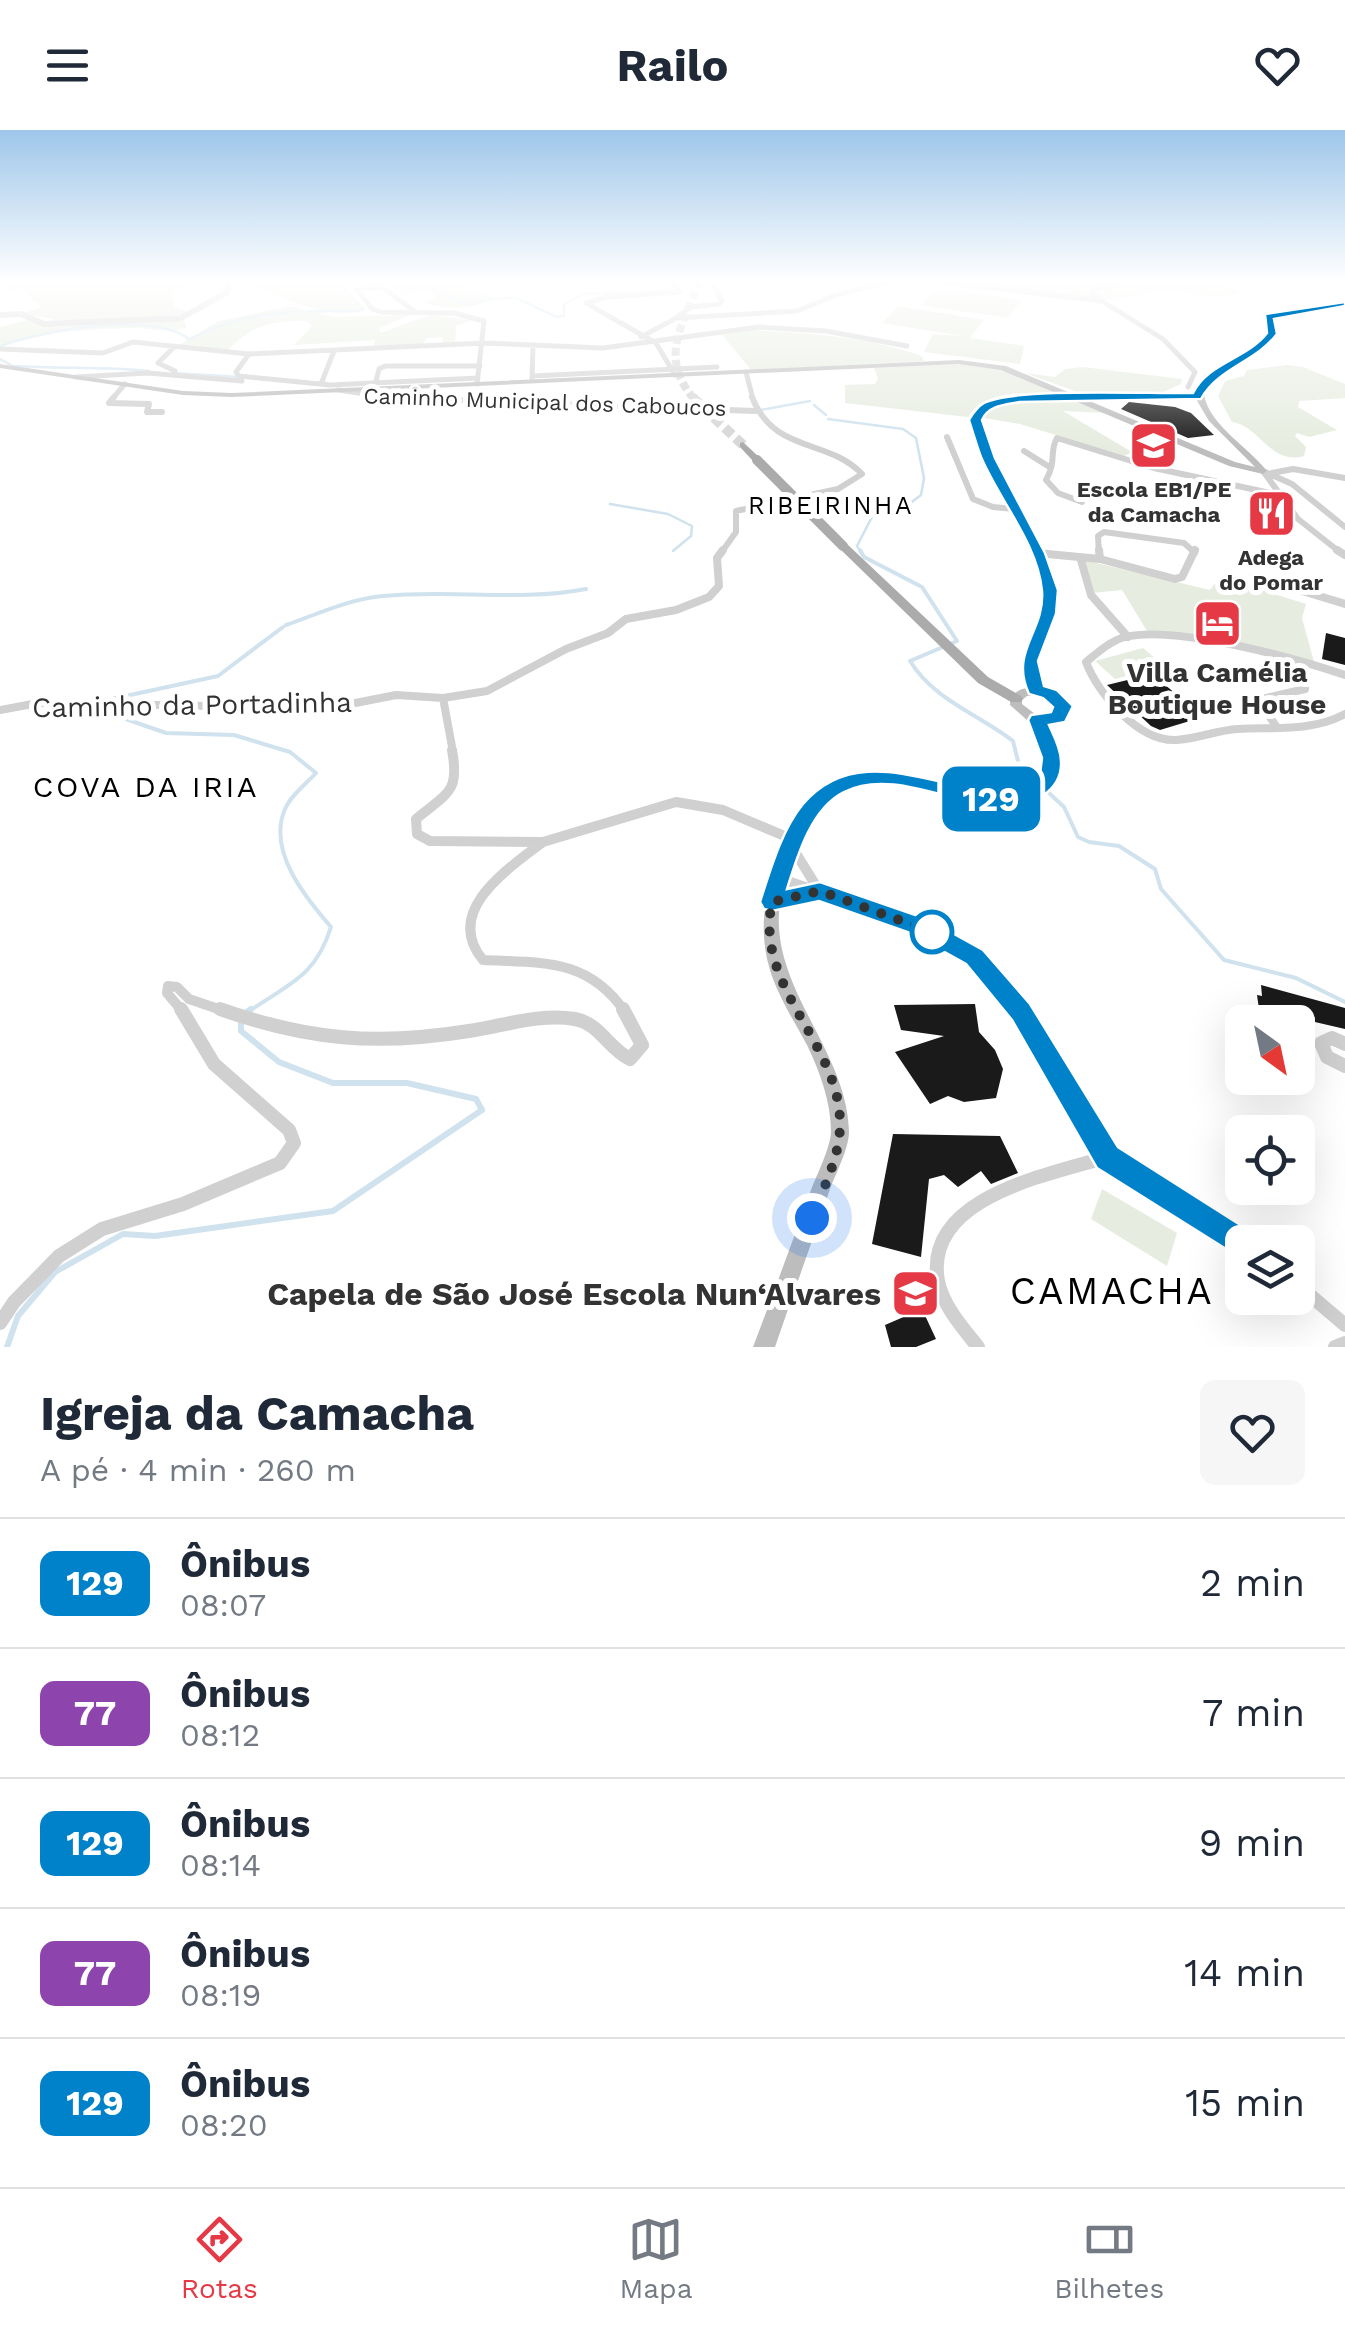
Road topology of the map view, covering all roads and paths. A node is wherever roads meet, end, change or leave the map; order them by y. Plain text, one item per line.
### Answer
1 (485, 337) edge
2 (642, 337) edge
3 (684, 337) edge
4 (857, 337) edge
5 (1159, 337) edge
6 (1270, 337) edge
7 (484, 343) junction
8 (656, 343) junction
9 (533, 344) junction
10 (907, 346) dead end
11 (174, 347) junction
12 (0, 349) edge
13 (334, 351) junction
14 (249, 354) junction
15 (0, 366) edge
16 (480, 366) junction
17 (717, 367) dead end
18 (746, 372) junction
19 (181, 373) junction
20 (674, 373) junction
21 (76, 377) junction
22 (532, 379) junction
23 (478, 381) junction
24 (1202, 383) junction
25 (125, 384) junction
26 (375, 386) junction
27 (1188, 387) junction
28 (322, 388) junction
29 (338, 390) junction
30 (1170, 393) junction
31 (1197, 397) junction
32 (755, 411) junction
33 (162, 412) dead end
34 (1204, 412) junction
35 (946, 437) dead end
36 (743, 446) tunnel mouth
37 (1024, 451) dead end
38 (1051, 468) junction
39 (1268, 472) junction
40 (1345, 478) edge
41 (1275, 494) junction
42 (1082, 502) dead end
43 (1014, 509) junction
44 (1345, 527) edge
45 (1037, 553) junction
46 (1345, 556) edge
47 (1080, 557) junction
48 (1100, 559) junction
49 (1253, 576) dead end
50 (1345, 604) edge
51 (1128, 636) junction
52 (1292, 661) junction
53 (1345, 675) edge
54 (1036, 690) junction
55 (443, 698) junction
56 (1016, 699) junction
57 (0, 710) edge
58 (1345, 714) edge
59 (1038, 720) junction
60 (1276, 726) junction
61 (543, 842) junction
62 (793, 844) junction
63 (779, 878) junction
64 (820, 891) junction
65 (772, 902) junction
66 (1345, 1044) edge
67 (1345, 1066) edge
68 (1108, 1158) junction
69 (1225, 1233) edge
70 (1315, 1299) edge
71 (0, 1323) edge
72 (1345, 1325) edge
73 (1345, 1343) edge
74 (764, 1347) edge
75 (978, 1347) edge
76 (1335, 1347) edge

1 - 7 street
2 - 8 street
3 - 8 street
4 - 10 street
5 - 27 street
6 - 24 main road
7 - 9 street
7 - 13 street
7 - 16 street
8 - 9 street
8 - 20 street
9 - 22 street
11 - 12 street
11 - 14 street
11 - 19 street
13 - 14 street
13 - 28 street
14 - 28 street
15 - 21 main road
16 - 23 street
16 - 26 street
17 - 20 street
18 - 20 main road
18 - 32 street
18 - 39 main road
19 - 21 street
19 - 28 street
20 - 22 main road
21 - 25 main road
22 - 23 main road
23 - 26 main road
24 - 27 main road
24 - 31 main road
25 - 28 main road
25 - 33 street
26 - 28 street
26 - 29 main road
27 - 30 main road
28 - 29 main road
29 - 32 street, Caminho Municipal dos Caboucos
30 - 31 main road
30 - 34 main road
30 - 43 main road, bridge
31 - 34 main road
32 - 55 street, Caminho da Portadinha
34 - 39 main road
35 - 43 street
36 - 56 main road, bridge
37 - 38 street
38 - 41 street
38 - 42 street
39 - 40 street
39 - 41 street
39 - 44 street
41 - 46 street
43 - 45 main road
45 - 47 street
45 - 54 main road
47 - 48 street
47 - 51 street
48 - 48 street
49 - 50 street
51 - 52 street
51 - 60 street
52 - 53 street
52 - 60 street
54 - 56 main road
54 - 59 main road
55 - 57 street, Caminho da Portadinha
55 - 61 street
56 - 59 main road
58 - 60 street
59 - 62 main road
61 - 62 street
61 - 71 street
62 - 63 main road
62 - 64 street
63 - 64 street
63 - 65 main road
64 - 65 street
64 - 68 street
65 - 74 main road
66 - 67 street
68 - 69 street
68 - 75 street
70 - 72 street
73 - 76 street

